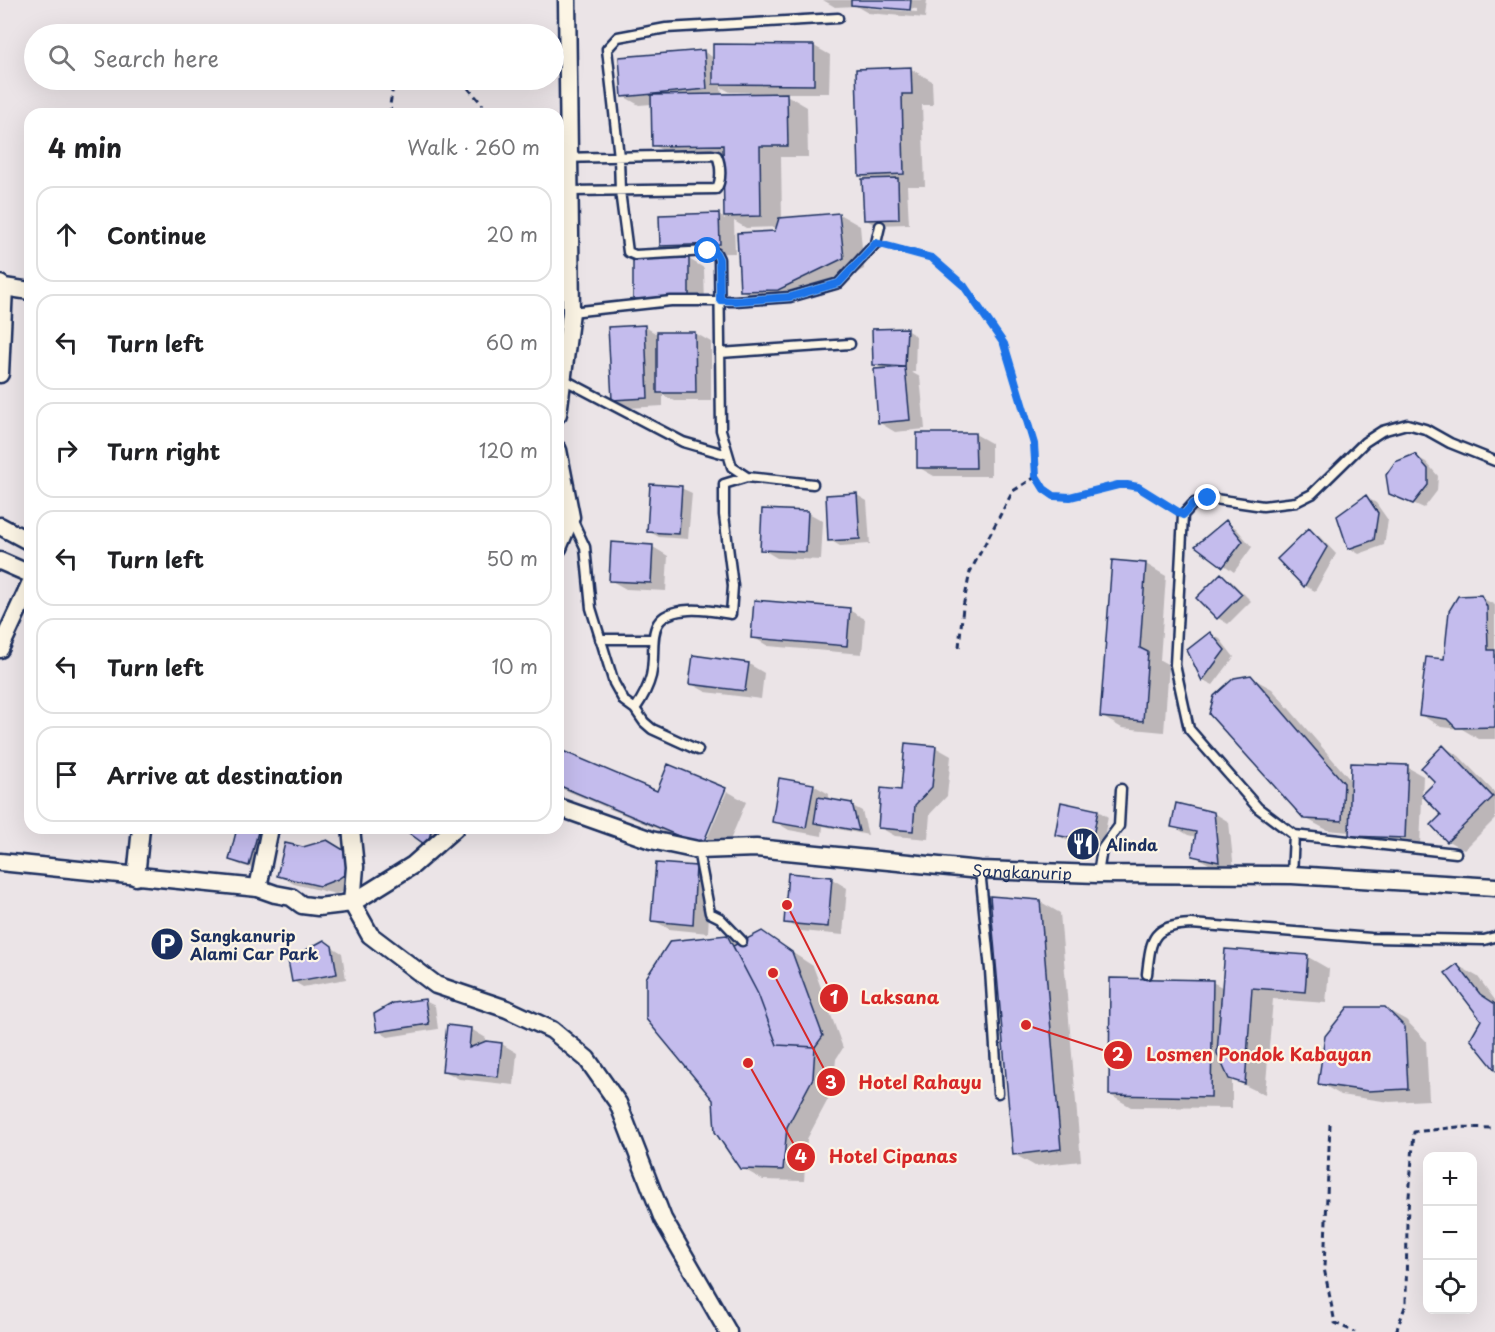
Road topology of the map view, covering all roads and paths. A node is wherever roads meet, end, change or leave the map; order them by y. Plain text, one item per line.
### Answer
1 (567, 0) edge
2 (838, 18) dead end
3 (392, 90) edge
4 (470, 90) edge
5 (390, 108) edge
6 (485, 108) edge
7 (564, 157) edge
8 (619, 157) junction
9 (571, 191) junction
10 (620, 191) junction
11 (880, 226) dead end
12 (876, 243) junction
13 (2, 286) edge
14 (24, 290) edge
15 (720, 300) junction
16 (571, 312) junction
17 (850, 344) dead end
18 (720, 352) junction
19 (564, 371) edge
20 (0, 374) edge
21 (564, 380) edge
22 (728, 455) junction
23 (1495, 461) edge
24 (1036, 476) junction
25 (747, 477) junction
26 (564, 481) edge
27 (813, 484) dead end
28 (1183, 515) junction
29 (571, 517) junction
30 (0, 526) edge
31 (564, 534) edge
32 (24, 539) edge
33 (0, 561) edge
34 (24, 571) edge
35 (24, 597) edge
36 (600, 639) junction
37 (652, 639) junction
38 (959, 647) dead end
39 (0, 649) edge
40 (635, 709) junction
41 (698, 750) dead end
42 (1121, 789) dead end
43 (564, 809) edge
44 (140, 834) edge
45 (269, 834) edge
46 (352, 834) edge
47 (448, 834) edge
48 (1293, 835) junction
49 (698, 850) junction
50 (1456, 853) dead end
51 (0, 862) edge
52 (980, 870) junction
53 (1098, 874) junction
54 (1292, 875) junction
55 (136, 877) junction
56 (1495, 887) edge
57 (258, 888) junction
58 (352, 903) junction
59 (1495, 937) edge
60 (742, 940) dead end
61 (1147, 974) dead end
62 (998, 1093) dead end
63 (1330, 1124) dead end
64 (1495, 1128) edge
65 (728, 1332) edge
66 (1355, 1332) edge
67 (1396, 1332) edge

1 - 7 street
2 - 8 lane
3 - 5 path
4 - 6 path
7 - 8 lane
7 - 9 street
8 - 10 lane
8 - 10 lane
9 - 10 lane
9 - 16 street
10 - 15 lane
11 - 12 lane
12 - 15 lane
12 - 24 path
13 - 14 street
13 - 20 street
15 - 16 lane
15 - 18 lane
16 - 19 street
17 - 18 lane
18 - 22 lane
21 - 22 lane
22 - 25 lane
23 - 28 lane
24 - 28 path
24 - 38 path
25 - 27 lane
25 - 37 lane
26 - 29 street
28 - 48 lane
29 - 31 street
29 - 36 lane
30 - 32 street
33 - 34 street
35 - 39 street
36 - 37 lane
36 - 40 lane
37 - 40 lane
40 - 41 lane
42 - 53 lane
43 - 49 street, Sangkanurip
44 - 55 street
45 - 57 street
46 - 58 street
47 - 58 street
48 - 50 lane
48 - 54 lane
49 - 52 street, Sangkanurip
49 - 60 lane
51 - 55 street
52 - 53 street, Sangkanurip
52 - 62 lane
53 - 54 street, Sangkanurip
54 - 56 street, Sangkanurip
55 - 57 street
57 - 58 street
58 - 65 street
59 - 61 lane
63 - 66 path
64 - 67 path

